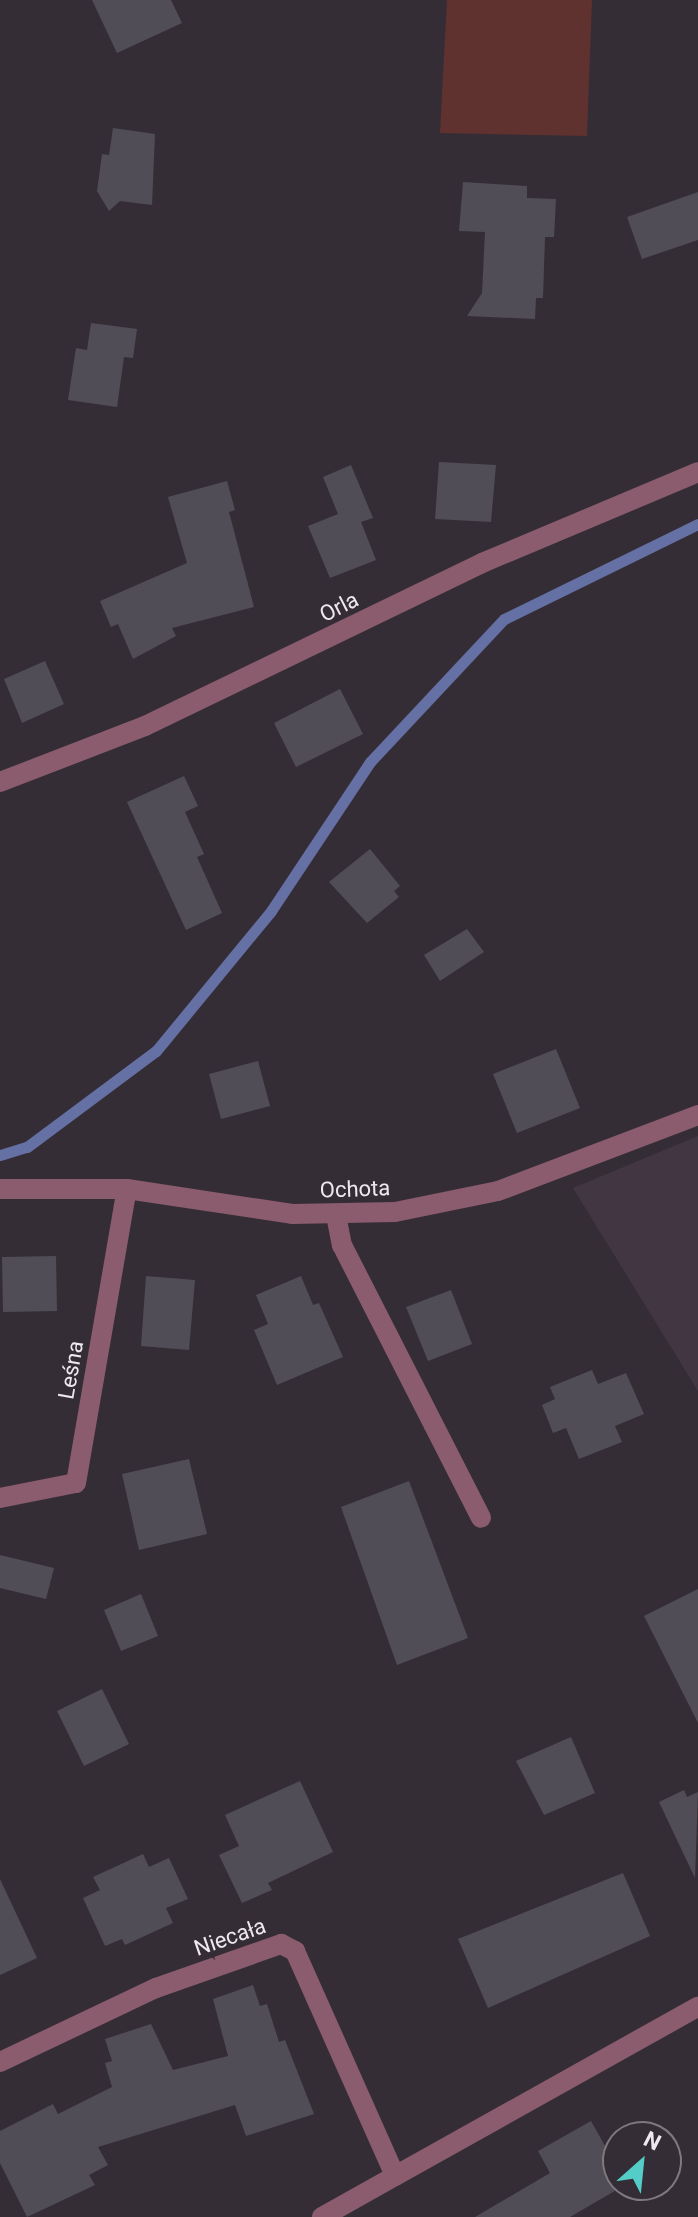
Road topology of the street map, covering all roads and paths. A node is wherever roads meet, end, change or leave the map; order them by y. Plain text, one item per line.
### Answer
1 (698, 472) edge
2 (0, 782) edge
3 (698, 1115) edge
4 (0, 1189) edge
5 (127, 1189) junction
6 (336, 1215) junction
7 (0, 1498) edge
8 (481, 1518) dead end
9 (698, 2007) edge
10 (0, 2062) edge
11 (395, 2176) junction
12 (322, 2217) edge

1 - 2 street, Orla
3 - 6 street, Ochota
4 - 5 street, Ochota
5 - 6 street, Ochota
5 - 7 street, Leśna
6 - 8 street
9 - 11 street
10 - 11 street, Niecała
11 - 12 street

